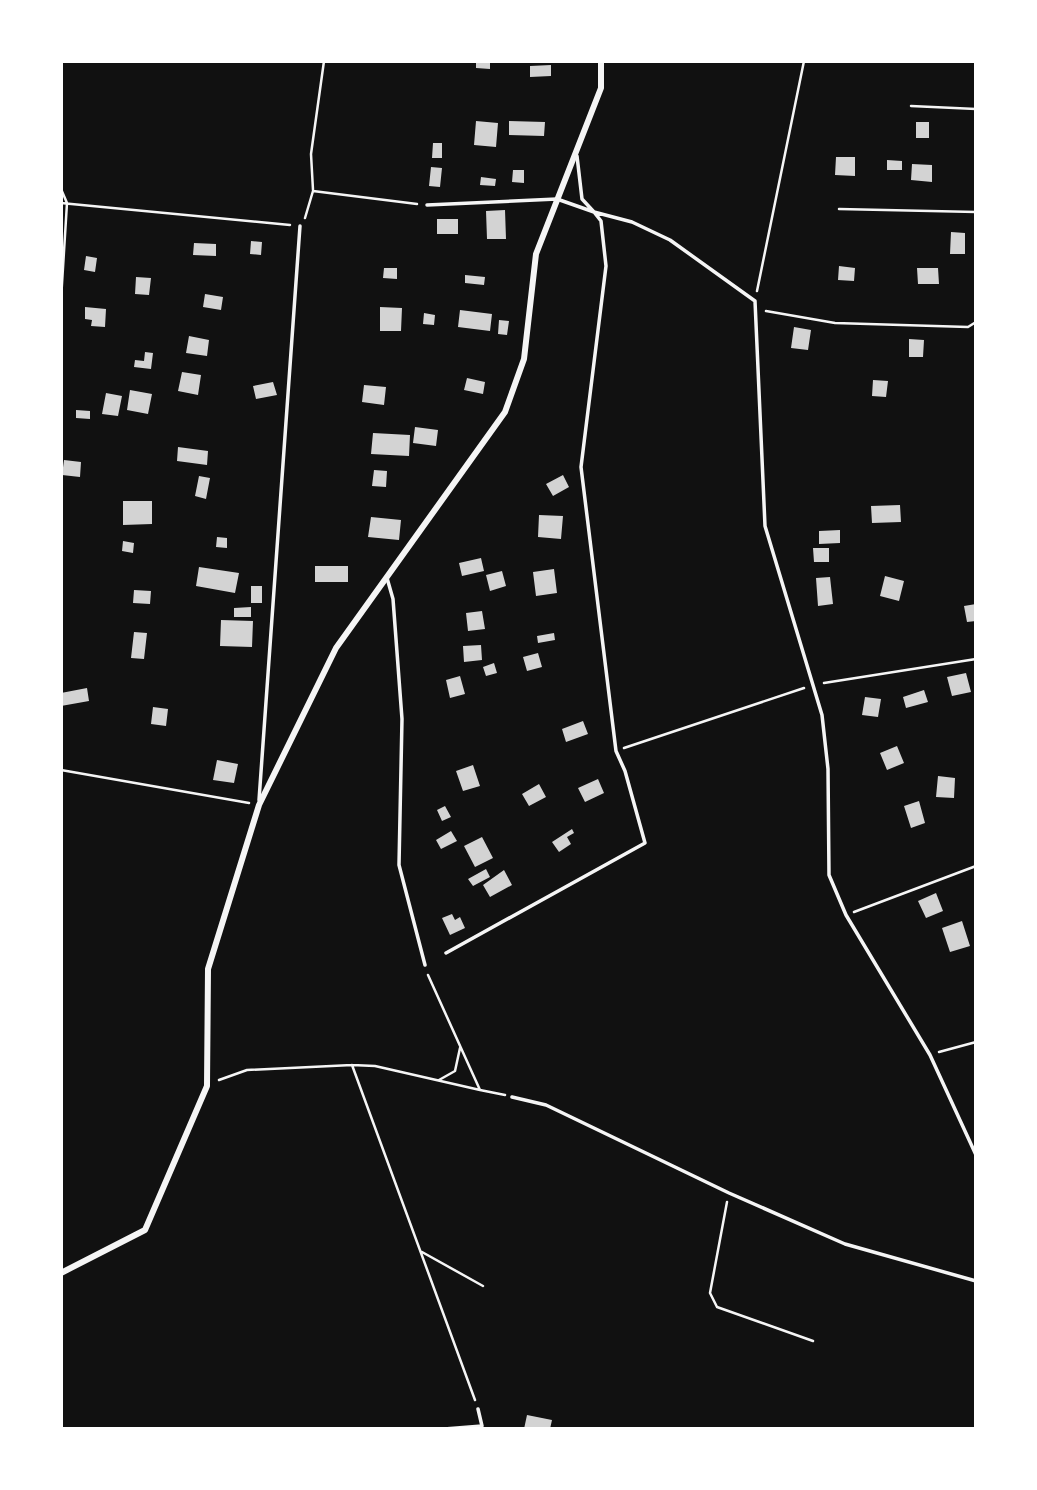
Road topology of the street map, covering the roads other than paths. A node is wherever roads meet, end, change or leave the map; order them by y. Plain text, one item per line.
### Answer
1 (601, 61) edge
2 (577, 156) junction
3 (557, 199) junction
4 (427, 205) road end
5 (594, 212) junction
6 (300, 226) road end
7 (387, 576) junction
8 (259, 805) junction
9 (446, 953) dead end
10 (425, 965) road end
11 (512, 1097) road end
12 (976, 1155) edge
13 (61, 1273) edge
14 (976, 1281) edge
15 (478, 1409) road end
16 (444, 1429) edge

1 - 2 street
2 - 3 street
2 - 5 lane
3 - 4 lane
3 - 5 lane
3 - 7 street
5 - 9 lane
5 - 12 lane
6 - 8 lane
7 - 8 street
7 - 10 lane
8 - 13 street
11 - 14 lane
15 - 16 lane

